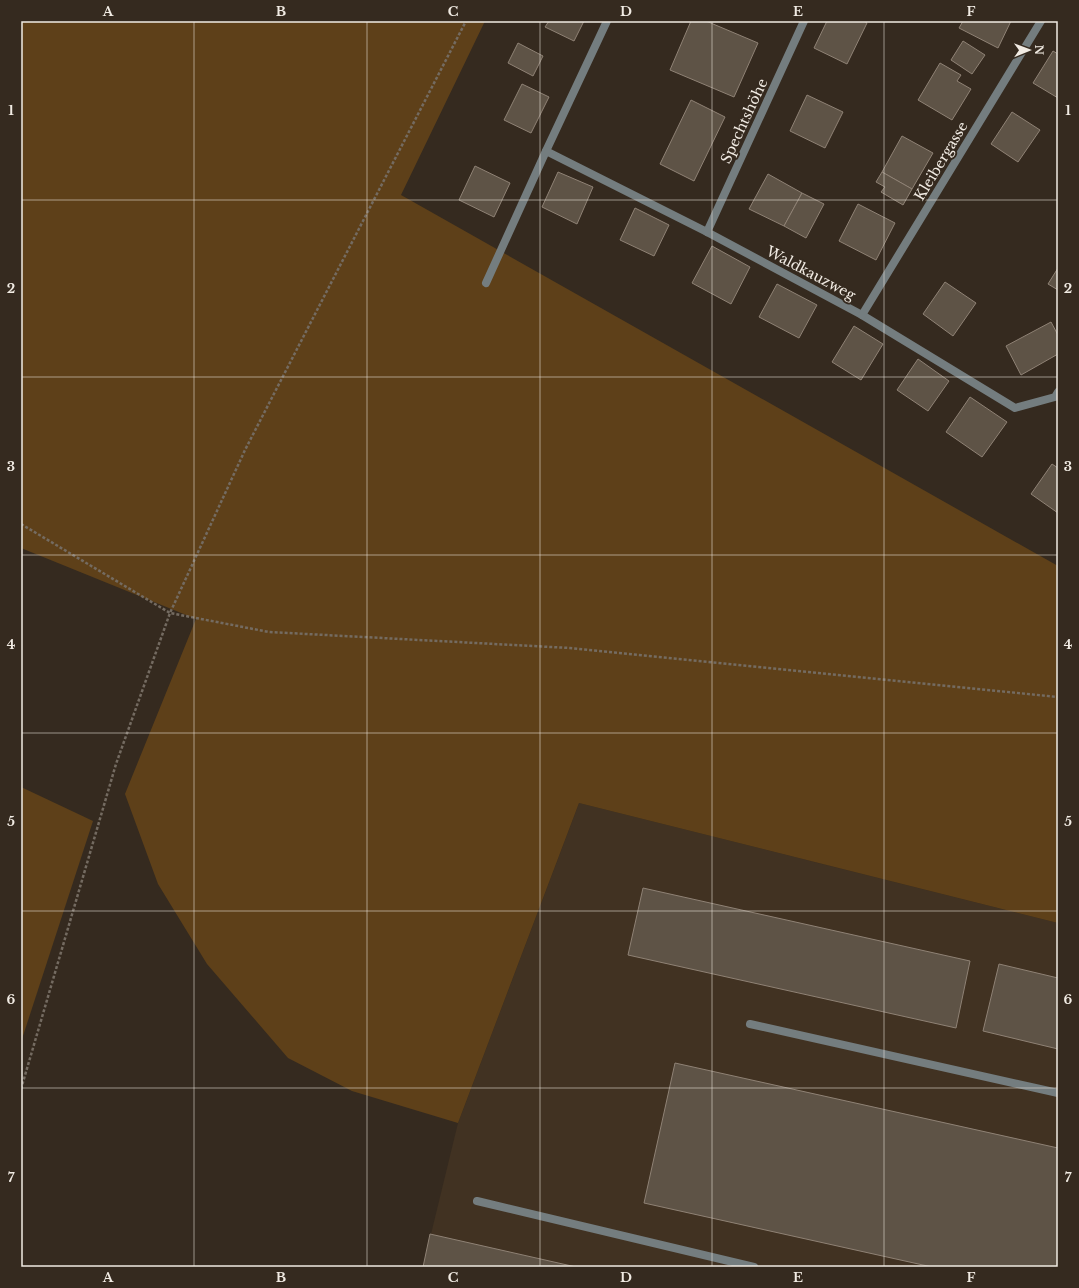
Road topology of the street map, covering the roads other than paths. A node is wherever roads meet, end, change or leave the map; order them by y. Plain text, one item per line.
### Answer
1 (607, 21) edge
2 (804, 21) edge
3 (1041, 21) edge
4 (546, 152) junction
5 (707, 232) junction
6 (486, 283) dead end
7 (862, 315) junction
8 (1058, 392) edge
9 (750, 1024) dead end
10 (1058, 1093) edge
11 (477, 1200) dead end
12 (754, 1267) edge

1 - 4 street
2 - 5 street, Spechtshöhe
3 - 7 street, Kleibergasse
4 - 5 street, Waldkauzweg
4 - 6 street
5 - 7 street, Waldkauzweg
7 - 8 street, Waldkauzweg
9 - 10 street
11 - 12 street

